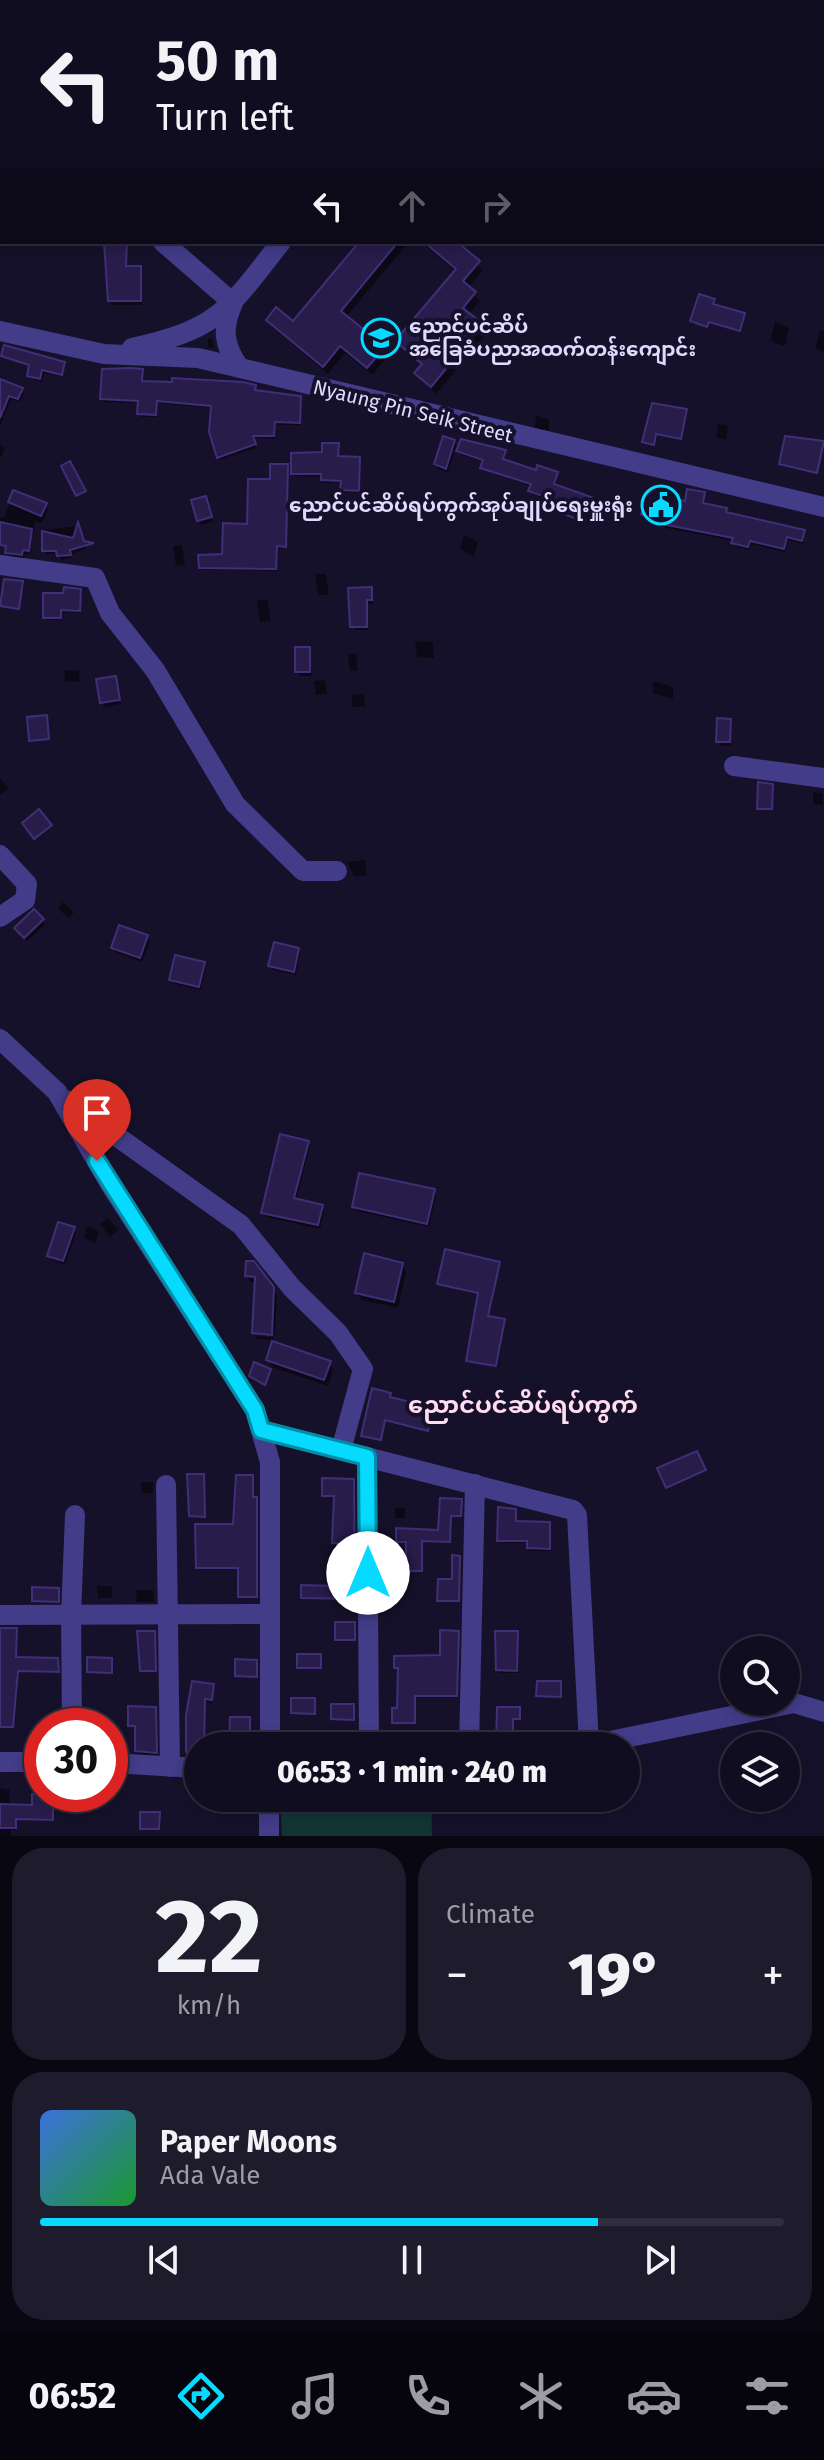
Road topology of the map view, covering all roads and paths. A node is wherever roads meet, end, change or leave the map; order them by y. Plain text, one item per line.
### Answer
1 (165, 244) edge
2 (279, 244) edge
3 (233, 303) junction
4 (0, 331) edge
5 (104, 354) junction
6 (239, 367) junction
7 (824, 507) edge
8 (0, 565) edge
9 (734, 766) dead end
10 (824, 778) edge
11 (0, 855) edge
12 (337, 871) dead end
13 (0, 917) edge
14 (0, 1039) edge
15 (57, 1092) junction
16 (261, 1430) junction
17 (341, 1450) junction
18 (367, 1457) junction
19 (475, 1484) junction
20 (166, 1485) dead end
21 (75, 1515) dead end
22 (270, 1614) junction
23 (0, 1615) edge
24 (71, 1615) junction
25 (170, 1615) junction
26 (72, 1708) edge
27 (824, 1712) edge
28 (270, 1732) edge
29 (369, 1732) edge
30 (469, 1732) edge
31 (587, 1732) edge
32 (640, 1735) edge
33 (0, 1762) edge
34 (24, 1762) edge
35 (128, 1764) edge
36 (170, 1767) junction
37 (184, 1768) edge
38 (269, 1812) edge
39 (269, 1836) edge

1 - 3 street
2 - 3 street
3 - 5 street
3 - 6 street
4 - 5 street, Nyaung Pin Seik Street
5 - 6 street, Nyaung Pin Seik Street
6 - 7 street, Nyaung Pin Seik Street
8 - 12 street
9 - 10 street
11 - 13 street
14 - 15 street
15 - 16 street
15 - 17 street
16 - 17 street
16 - 22 street
17 - 18 street
18 - 19 street
18 - 29 street
19 - 30 street
19 - 31 street
20 - 25 street
21 - 24 street
22 - 25 street
22 - 28 street
23 - 24 street
24 - 25 street
24 - 26 street
25 - 36 street
27 - 32 street
33 - 34 street
35 - 36 street
36 - 37 street
38 - 39 street

